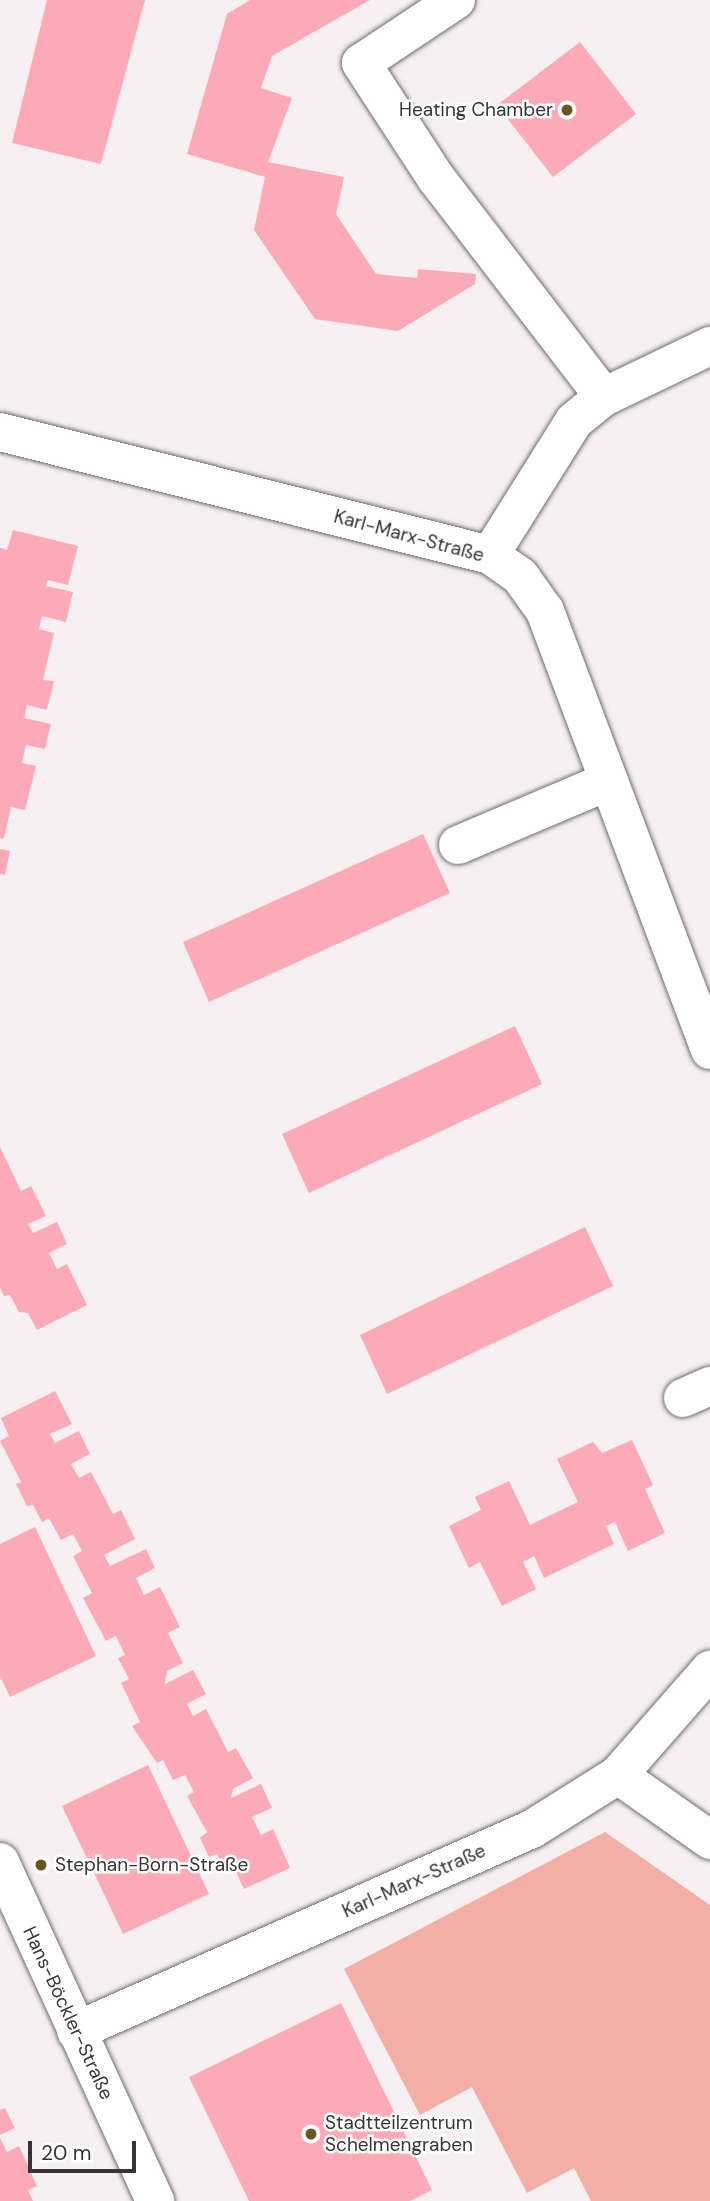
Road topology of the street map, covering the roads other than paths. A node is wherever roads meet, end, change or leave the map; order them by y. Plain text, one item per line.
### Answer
1 (456, 0) edge
2 (710, 346) edge
3 (604, 397) junction
4 (0, 432) edge
5 (490, 555) junction
6 (609, 781) junction
7 (458, 845) dead end
8 (710, 1050) edge
9 (710, 1670) edge
10 (618, 1775) junction
11 (710, 1840) edge
12 (0, 1862) edge
13 (76, 2031) junction
14 (155, 2201) edge

1 - 3 street
2 - 3 street
3 - 5 street
4 - 5 street, Karl-Marx-Straße
5 - 6 street, Karl-Marx-Straße
6 - 7 street
6 - 8 street, Karl-Marx-Straße
9 - 10 street, Karl-Marx-Straße
10 - 11 street
10 - 13 street, Karl-Marx-Straße
12 - 13 street, Hans-Böckler-Straße
13 - 14 street, Hans-Böckler-Straße

